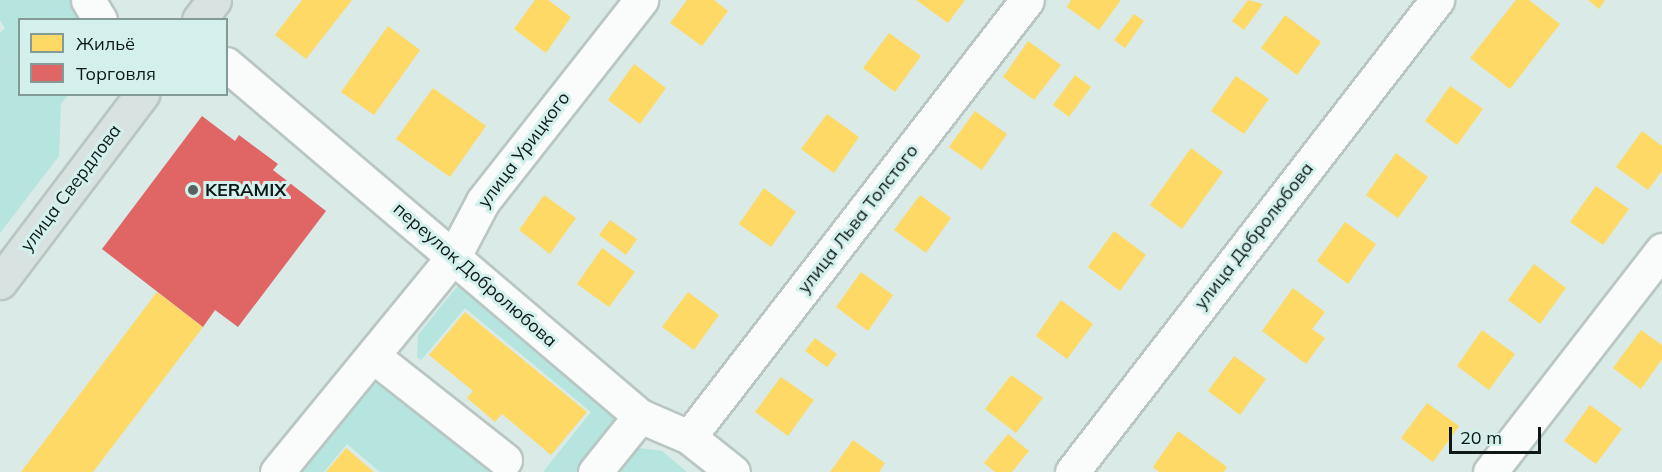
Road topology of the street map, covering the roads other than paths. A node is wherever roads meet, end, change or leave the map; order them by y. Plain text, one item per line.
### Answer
1 (88, 0) edge
2 (214, 0) edge
3 (641, 0) edge
4 (1027, 0) edge
5 (1437, 0) edge
6 (99, 18) edge
7 (200, 18) edge
8 (228, 66) edge
9 (140, 96) edge
10 (1662, 250) edge
11 (454, 256) junction
12 (0, 282) edge
13 (373, 356) junction
14 (640, 417) junction
15 (689, 437) junction
16 (505, 460) dead end
17 (277, 472) edge
18 (595, 472) edge
19 (733, 472) edge
20 (1072, 472) edge
21 (1490, 472) edge

1 - 6 street
2 - 7 main road
3 - 11 street, улица Урицкого
4 - 15 street, улица Льва Толстого
5 - 20 street, улица Добролюбова
8 - 11 street, переулок Добролюбова
9 - 12 main road, улица Свердлова
10 - 21 street
11 - 13 street, улица Урицкого
11 - 14 street, переулок Добролюбова
13 - 16 street
13 - 17 street, улица Урицкого
14 - 15 street, переулок Добролюбова
14 - 18 street
15 - 19 street, переулок Добролюбова

